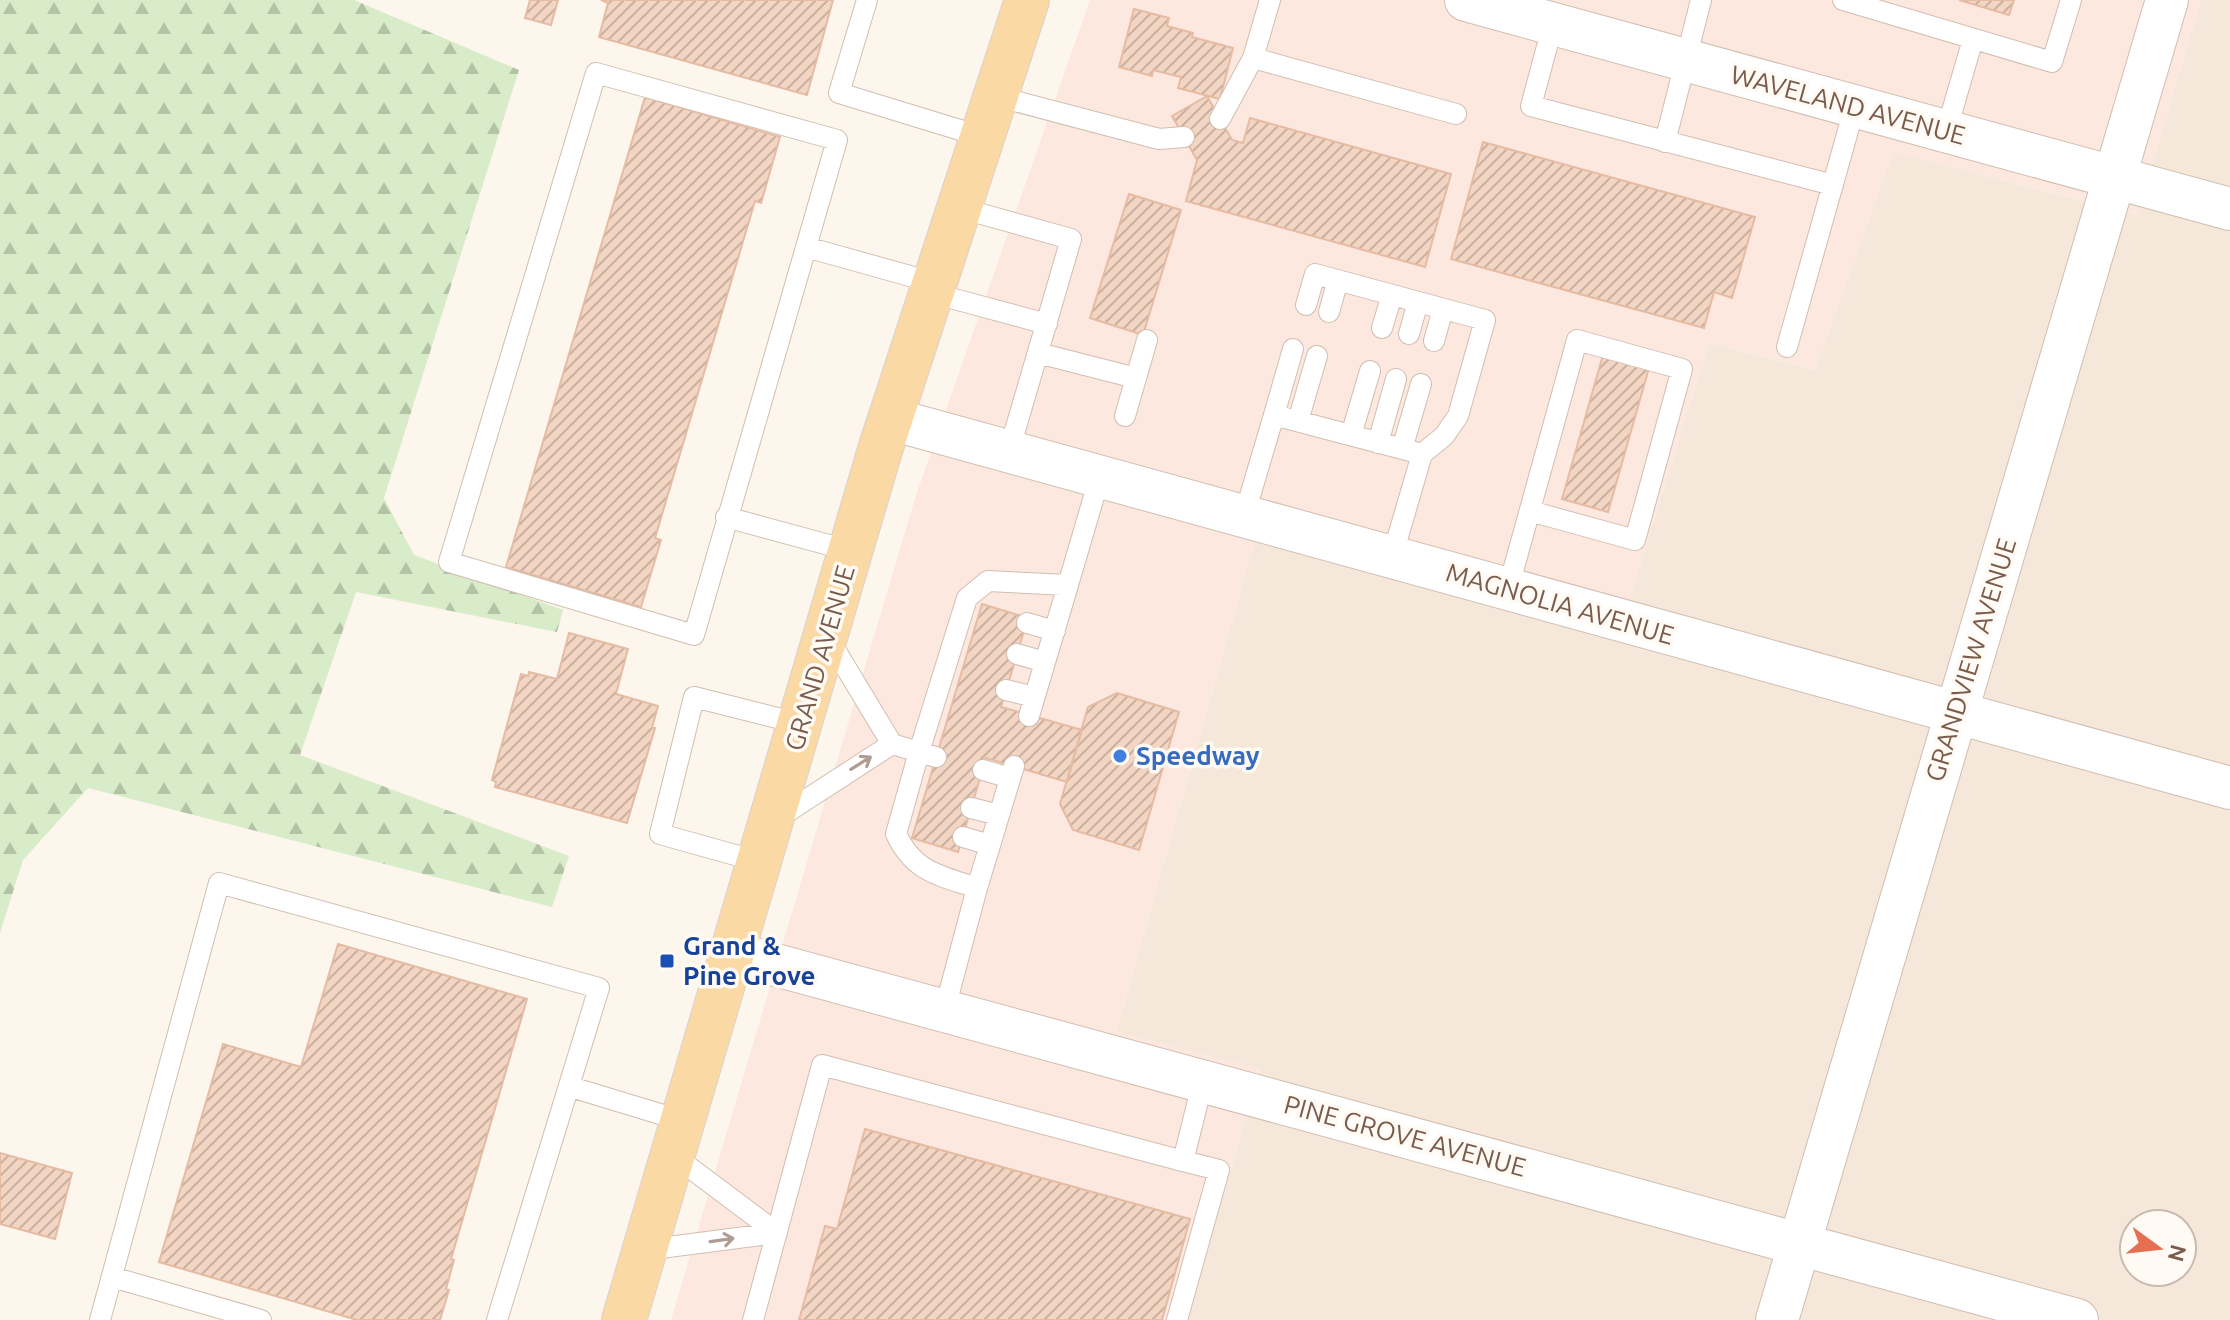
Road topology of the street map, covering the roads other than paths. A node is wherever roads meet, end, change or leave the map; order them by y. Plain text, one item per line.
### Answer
1 (867, 0) edge
2 (1027, 0) edge
3 (1270, 0) edge
4 (1466, 0) edge
5 (1701, 0) edge
6 (1843, 0) edge
7 (2071, 0) edge
8 (2167, 0) edge
9 (1553, 24) junction
10 (1973, 39) junction
11 (1253, 58) junction
12 (1686, 60) junction
13 (996, 96) junction
14 (1855, 106) junction
15 (1456, 114) dead end
16 (1220, 119) dead end
17 (1946, 132) junction
18 (983, 137) junction
19 (1184, 137) dead end
20 (1665, 142) junction
21 (2114, 178) junction
22 (1833, 185) junction
23 (960, 208) junction
24 (2230, 209) edge
25 (806, 247) junction
26 (1338, 280) junction
27 (934, 288) junction
28 (1392, 295) junction
29 (1418, 302) junction
30 (1306, 305) dead end
31 (1443, 309) junction
32 (1329, 312) dead end
33 (1047, 324) junction
34 (1382, 328) dead end
35 (1409, 334) dead end
36 (1147, 340) dead end
37 (1434, 341) dead end
38 (1787, 347) dead end
39 (1293, 349) dead end
40 (1038, 353) junction
41 (1317, 356) dead end
42 (1370, 371) dead end
43 (1136, 378) junction
44 (1396, 379) dead end
45 (1421, 384) dead end
46 (1274, 415) junction
47 (1125, 416) dead end
48 (891, 419) junction
49 (1298, 421) junction
50 (1351, 435) junction
51 (1378, 443) junction
52 (1009, 451) junction
53 (1412, 452) junction
54 (1100, 476) junction
55 (1530, 511) junction
56 (1244, 516) junction
57 (726, 517) junction
58 (851, 551) junction
59 (1392, 557) junction
60 (1068, 585) junction
61 (1508, 589) junction
62 (1027, 623) dead end
63 (1055, 631) junction
64 (827, 634) junction
65 (1017, 654) dead end
66 (1045, 662) junction
67 (1006, 690) dead end
68 (1956, 714) junction
69 (801, 724) junction
70 (892, 744) junction
71 (928, 754) junction
72 (983, 770) dead end
73 (2230, 788) edge
74 (971, 808) dead end
75 (999, 815) junction
76 (963, 837) dead end
77 (766, 843) junction
78 (990, 845) junction
79 (977, 888) junction
80 (732, 953) junction
81 (944, 1012) junction
82 (1203, 1081) junction
83 (571, 1087) junction
84 (678, 1138) junction
85 (1183, 1161) junction
86 (777, 1233) junction
87 (1797, 1242) junction
88 (645, 1250) junction
89 (112, 1277) junction
90 (100, 1320) edge
91 (261, 1320) edge
92 (497, 1320) edge
93 (624, 1320) edge
94 (753, 1320) edge
95 (1177, 1320) edge
96 (1777, 1320) edge
97 (2077, 1320) edge

1 - 18 lane
2 - 13 main road, GRAND AVENUE
3 - 11 lane
4 - 9 street, WAVELAND AVENUE
5 - 12 lane
6 - 10 lane
7 - 10 lane
8 - 21 street, GRANDVIEW AVENUE
9 - 12 street, WAVELAND AVENUE
9 - 20 lane
10 - 17 lane
11 - 15 lane
11 - 16 lane
12 - 14 street, WAVELAND AVENUE
12 - 20 lane
13 - 18 main road, GRAND AVENUE
13 - 19 lane
14 - 17 street, WAVELAND AVENUE
14 - 22 lane
17 - 21 street, WAVELAND AVENUE
18 - 23 main road, GRAND AVENUE
20 - 22 lane
21 - 24 street, WAVELAND AVENUE
21 - 68 street, GRANDVIEW AVENUE
22 - 38 lane
23 - 27 main road, GRAND AVENUE
23 - 33 lane
25 - 27 lane
25 - 57 lane
25 - 57 lane
26 - 28 lane
26 - 30 lane
26 - 32 lane
27 - 33 lane
27 - 48 main road, GRAND AVENUE
28 - 29 lane
28 - 34 lane
29 - 31 lane
29 - 35 lane
31 - 37 lane
31 - 53 lane
33 - 40 lane
36 - 43 lane
39 - 46 lane
40 - 43 lane
40 - 52 lane
41 - 49 lane
42 - 50 lane
43 - 47 lane
44 - 51 lane
45 - 53 lane
46 - 49 lane
46 - 56 lane
48 - 52 street, MAGNOLIA AVENUE
48 - 58 main road, GRAND AVENUE
49 - 50 lane
50 - 51 lane
51 - 53 lane
52 - 54 street, MAGNOLIA AVENUE
53 - 59 lane
54 - 56 street, MAGNOLIA AVENUE
54 - 60 lane
55 - 55 lane
55 - 61 lane
56 - 59 street, MAGNOLIA AVENUE
57 - 58 lane
58 - 64 main road, GRAND AVENUE
59 - 61 street, MAGNOLIA AVENUE
60 - 63 lane
60 - 71 lane
61 - 68 street, MAGNOLIA AVENUE
62 - 63 lane
63 - 66 lane
64 - 69 main road, GRAND AVENUE
64 - 70 lane
65 - 66 lane
66 - 67 lane
68 - 73 street, MAGNOLIA AVENUE
68 - 87 street, GRANDVIEW AVENUE
69 - 77 main road, GRAND AVENUE
69 - 77 lane
70 - 71 lane
77 -> 70 lane
71 - 79 lane
72 - 75 lane
74 - 75 lane
75 - 78 lane
76 - 78 lane
77 - 80 main road, GRAND AVENUE
78 - 79 lane
79 - 81 lane
80 - 81 street, PINE GROVE AVENUE
80 - 84 main road, GRAND AVENUE
81 - 82 street, PINE GROVE AVENUE
82 - 85 lane
82 - 87 street, PINE GROVE AVENUE
83 - 84 lane
83 - 89 lane
83 - 92 lane
84 - 86 lane
84 - 88 main road, GRAND AVENUE
85 - 86 lane
85 - 95 lane
88 -> 86 lane
86 - 94 lane
87 - 96 street, GRANDVIEW AVENUE
87 - 97 street, PINE GROVE AVENUE
88 - 93 main road, GRAND AVENUE
89 - 90 lane
89 - 91 lane

